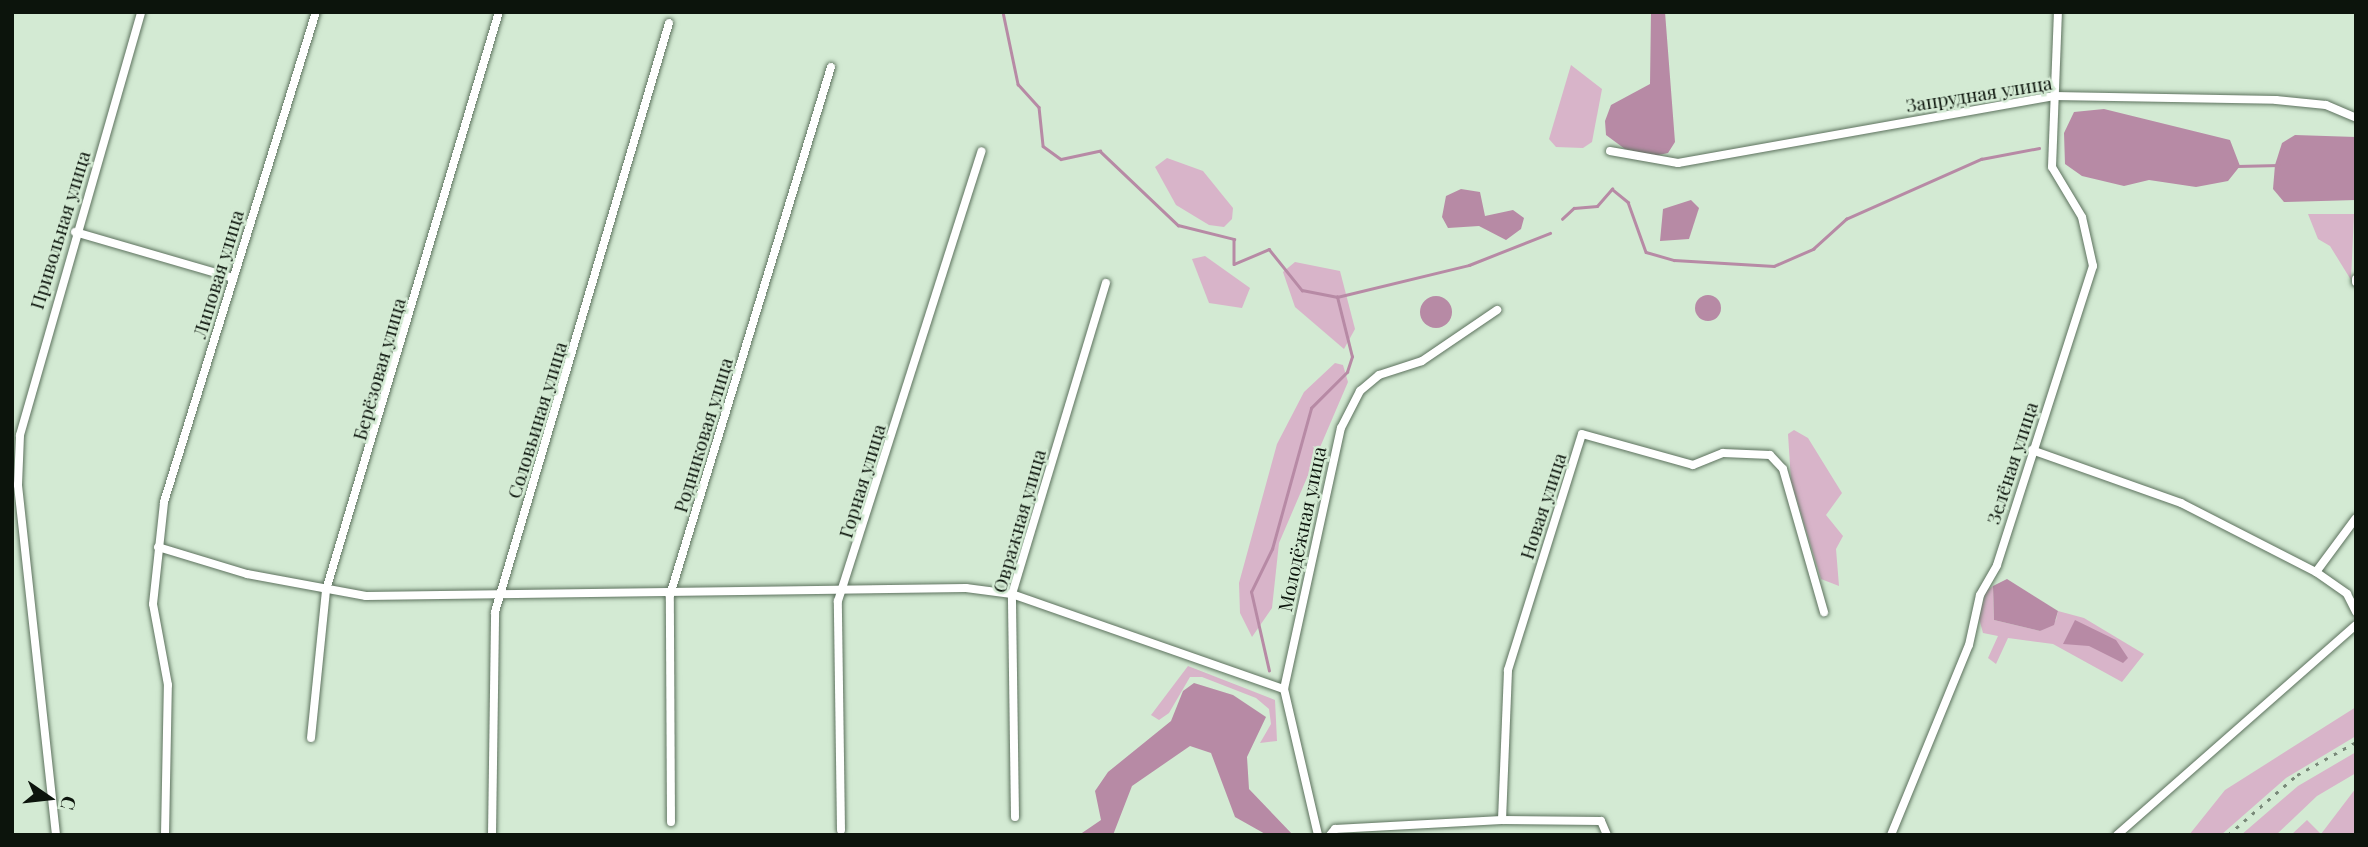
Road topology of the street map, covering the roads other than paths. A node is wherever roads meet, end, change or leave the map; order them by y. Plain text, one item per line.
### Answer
1 (141, 12) edge
2 (316, 12) edge
3 (499, 12) edge
4 (2058, 12) edge
5 (669, 23) dead end
6 (831, 67) dead end
7 (2054, 96) junction
8 (2356, 118) edge
9 (982, 151) dead end
10 (1610, 151) dead end
11 (75, 232) junction
12 (233, 278) junction
13 (1106, 283) dead end
14 (1497, 310) dead end
15 (2032, 450) junction
16 (2356, 518) edge
17 (158, 547) junction
18 (2316, 572) junction
19 (843, 587) junction
20 (326, 590) junction
21 (1012, 594) junction
22 (670, 595) junction
23 (500, 597) junction
24 (1824, 612) dead end
25 (2356, 612) edge
26 (2356, 625) edge
27 (1284, 689) junction
28 (311, 738) dead end
29 (1016, 817) dead end
30 (1502, 820) junction
31 (671, 822) dead end
32 (841, 830) dead end
33 (56, 835) edge
34 (165, 835) edge
35 (492, 835) edge
36 (1318, 835) edge
37 (1330, 835) edge
38 (1607, 835) edge
39 (1891, 835) edge
40 (2117, 835) edge

1 - 11 street, Привольная улица
2 - 12 street, Липовая улица
3 - 20 street, Берёзовая улица
4 - 7 street, Зелёная улица
5 - 23 street, Соловьиная улица
6 - 22 street, Родниковая улица
7 - 8 street, Запрудная улица
7 - 10 street, Запрудная улица
7 - 15 street, Зелёная улица
9 - 19 street, Горная улица
11 - 12 street
11 - 33 street, Привольная улица
12 - 17 street, Липовая улица
13 - 21 street, Овражная улица
14 - 27 street, Молодёжная улица
15 - 18 street
15 - 39 street, Зелёная улица
16 - 18 street
17 - 20 street
17 - 34 street, Липовая улица
18 - 25 street
19 - 21 street
19 - 22 street
19 - 32 street, Горная улица
20 - 23 street
20 - 28 street, Берёзовая улица
21 - 27 street
21 - 29 street, Овражная улица
22 - 23 street
22 - 31 street, Родниковая улица
23 - 35 street, Соловьиная улица
24 - 30 street, Новая улица
26 - 40 street
27 - 36 street, Молодёжная улица
30 - 37 street
30 - 38 street

